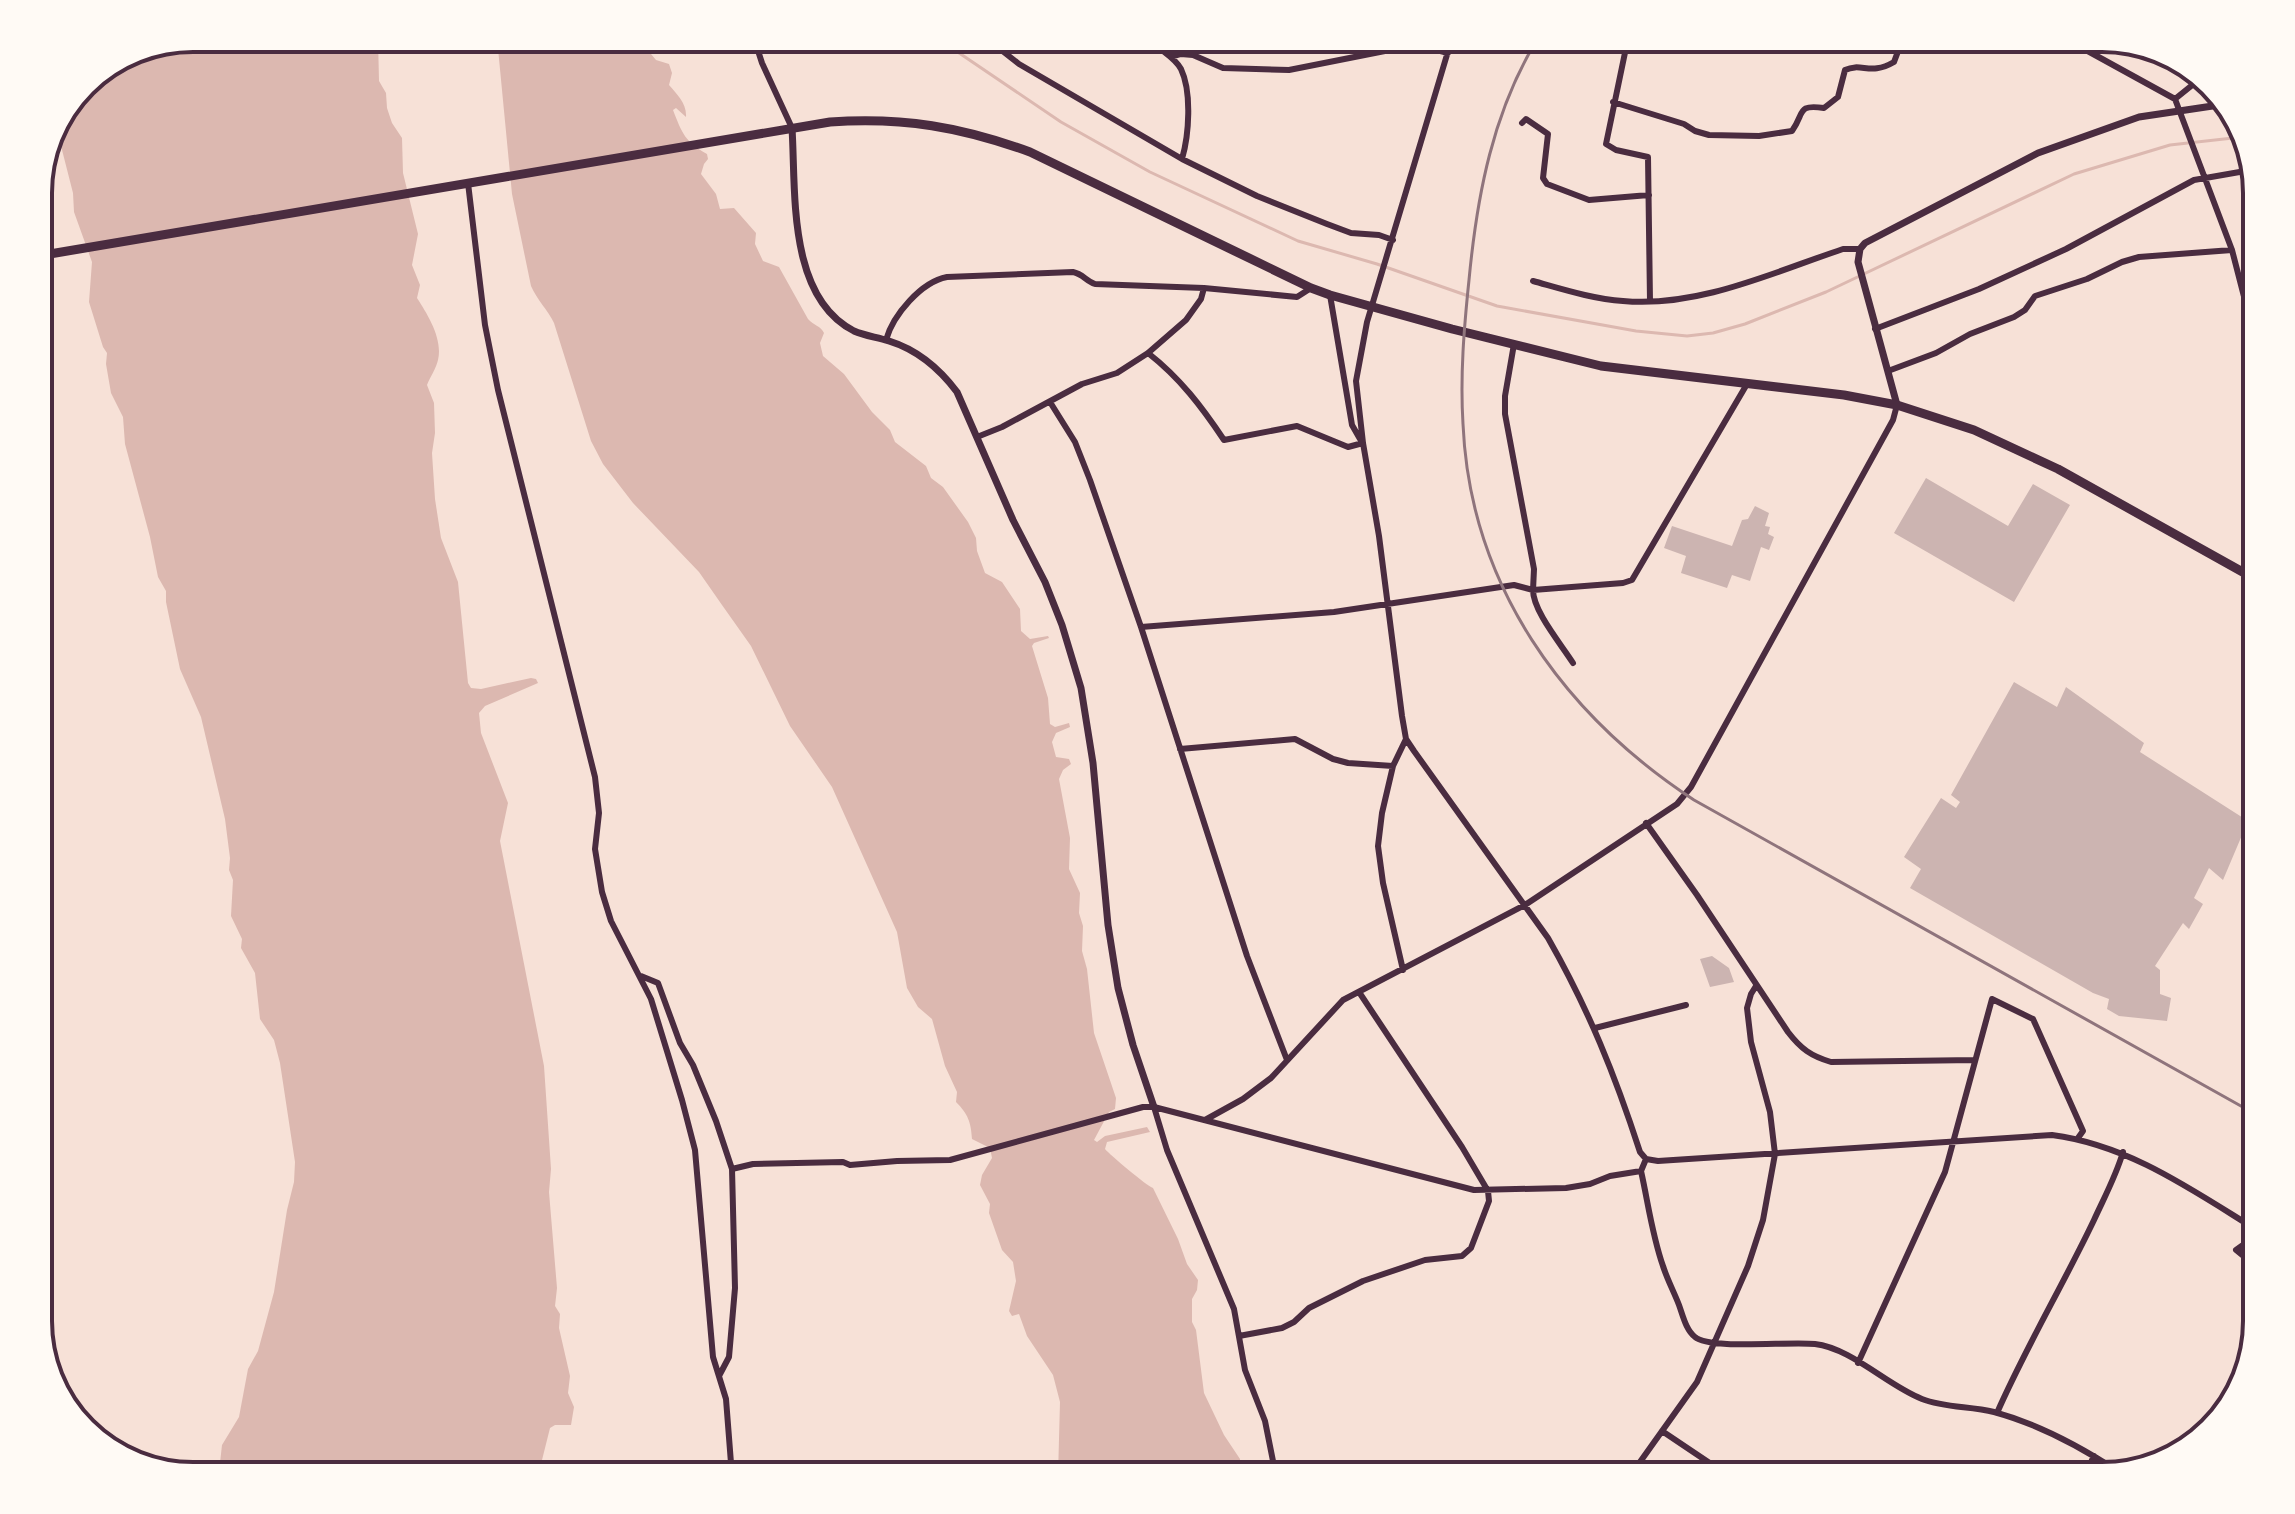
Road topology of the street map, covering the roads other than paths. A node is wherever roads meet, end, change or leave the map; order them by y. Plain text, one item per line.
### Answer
1 (759, 52) edge
2 (1004, 52) edge
3 (1162, 52) edge
4 (1380, 52) edge
5 (1444, 52) edge
6 (1625, 52) edge
7 (1898, 52) edge
8 (2089, 52) edge
9 (1448, 53) joint
10 (1171, 57) junction
11 (2193, 85) edge
12 (2175, 99) junction
13 (1613, 102) junction
14 (2214, 107) edge
15 (2179, 114) junction
16 (1522, 123) dead end
17 (792, 128) junction
18 (1182, 159) junction
19 (2241, 171) edge
20 (2204, 177) junction
21 (468, 183) junction
22 (1649, 195) junction
23 (1393, 240) junction
24 (1860, 249) junction
25 (2232, 250) junction
26 (52, 254) edge
27 (1533, 281) dead end
28 (1204, 288) junction
29 (1311, 288) junction
30 (2243, 293) edge
31 (1330, 295) junction
32 (1650, 301) junction
33 (1875, 329) junction
34 (886, 340) junction
35 (1514, 344) junction
36 (1148, 353) junction
37 (1888, 371) junction
38 (1747, 384) junction
39 (1050, 402) junction
40 (1897, 405) junction
41 (977, 437) junction
42 (1363, 443) junction
43 (2243, 572) edge
44 (1533, 590) junction
45 (1388, 605) junction
46 (1141, 627) junction
47 (1573, 663) dead end
48 (1406, 739) junction
49 (1180, 749) junction
50 (1393, 766) junction
51 (1646, 823) junction
52 (1525, 905) junction
53 (1403, 970) junction
54 (641, 976) junction
55 (1756, 986) junction
56 (1359, 992) junction
57 (1686, 1005) dead end
58 (1595, 1028) junction
59 (1287, 1060) junction
60 (1975, 1060) junction
61 (1154, 1107) junction
62 (1205, 1120) junction
63 (2078, 1138) junction
64 (1955, 1143) junction
65 (2123, 1152) junction
66 (1775, 1154) junction
67 (1646, 1159) junction
68 (732, 1169) junction
69 (1641, 1171) junction
70 (1488, 1191) junction
71 (2243, 1220) edge
72 (1239, 1336) junction
73 (1716, 1342) junction
74 (1858, 1363) junction
75 (719, 1376) junction
76 (1997, 1413) junction
77 (1662, 1431) junction
78 (2094, 1456) junction
79 (731, 1462) edge
80 (1273, 1462) edge
81 (1640, 1462) edge
82 (1708, 1462) edge
83 (2091, 1462) edge
84 (2103, 1462) edge

1 - 17 street
2 - 18 street
3 - 10 street
4 - 10 street
5 - 9 street
6 - 13 street
7 - 13 street
8 - 12 street
9 - 23 street
10 - 18 street
11 - 12 street
12 - 15 street
13 - 22 street
14 - 15 street
15 - 20 street
15 - 24 street
16 - 22 street
17 - 21 main road
17 - 29 main road
17 - 34 street
18 - 23 street
19 - 20 street
20 - 25 street
20 - 33 street
21 - 26 main road
21 - 54 street
22 - 32 street
23 - 42 street
24 - 32 street
24 - 33 street
25 - 30 street
25 - 37 street
27 - 32 street
28 - 29 street
28 - 34 street
28 - 36 street
29 - 31 main road
31 - 35 main road
31 - 42 street
33 - 37 street
34 - 41 street
35 - 38 main road
35 - 44 street
36 - 39 street
36 - 42 street
37 - 40 street
38 - 40 main road
38 - 44 street
39 - 41 street
39 - 46 street
40 - 43 main road
40 - 51 street
41 - 61 street
42 - 45 street
44 - 45 street
44 - 47 street
45 - 46 street
45 - 48 street
46 - 49 street
48 - 50 street
48 - 52 street
49 - 50 street
49 - 59 street
50 - 53 street
51 - 52 street
51 - 55 street
52 - 53 street
52 - 58 street
53 - 56 street
54 - 68 street
54 - 75 street
55 - 60 street
55 - 66 street
56 - 59 street
56 - 70 street
57 - 58 street
58 - 67 street
59 - 62 street
60 - 63 street
60 - 64 street
61 - 62 street
61 - 68 street
61 - 72 street
62 - 70 street
63 - 64 street
63 - 65 street
64 - 66 street
64 - 74 street
65 - 71 street
65 - 76 street
66 - 67 street
66 - 73 street
67 - 69 street
68 - 75 street
69 - 70 street
69 - 73 street
70 - 72 street
72 - 80 street
73 - 74 street
73 - 77 street
74 - 76 street
75 - 79 street
76 - 78 street
77 - 81 street
77 - 82 street
78 - 83 street
78 - 84 street

